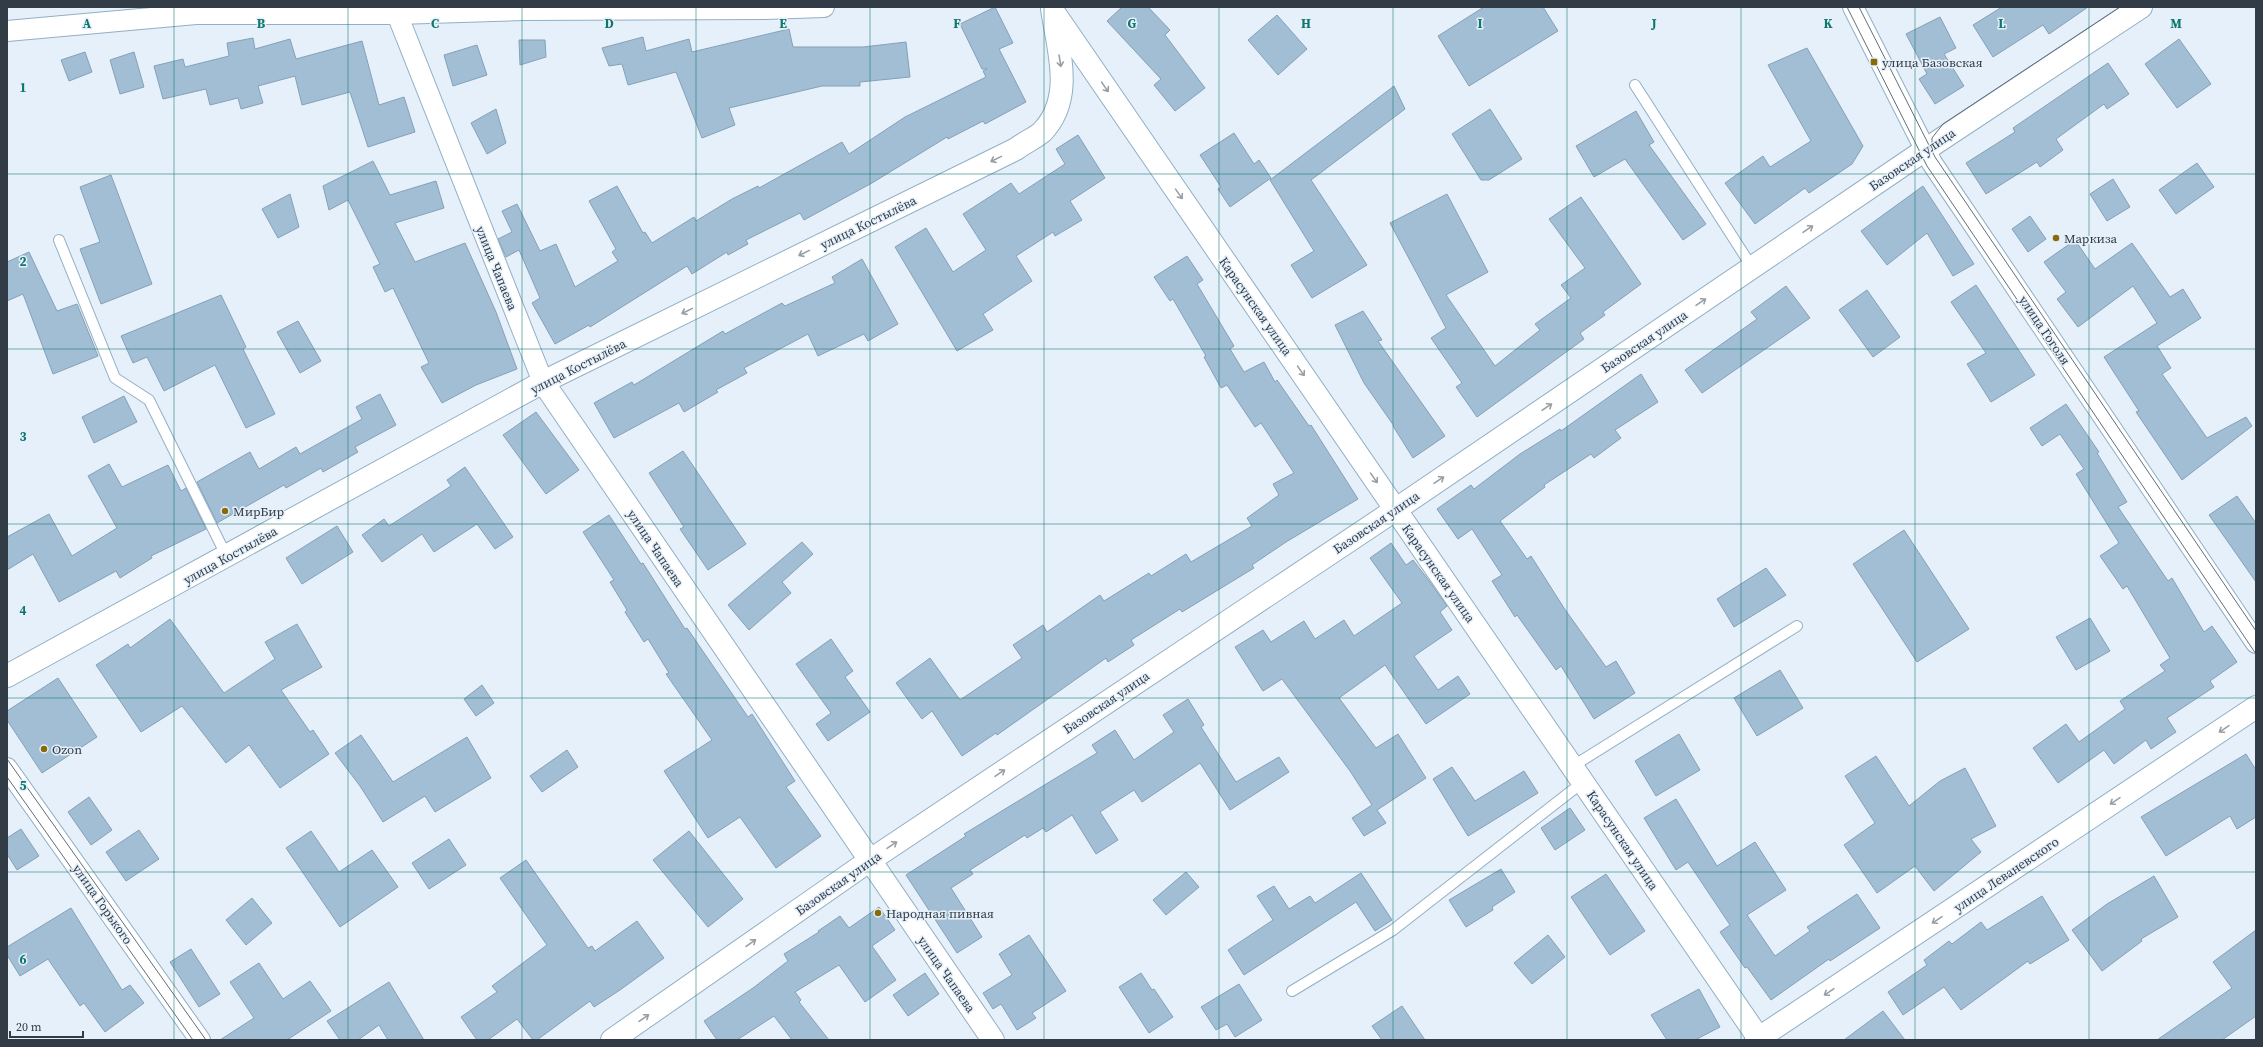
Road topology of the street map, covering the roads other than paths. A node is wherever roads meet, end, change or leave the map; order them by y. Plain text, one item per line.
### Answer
1 (824, 7) edge
2 (1853, 7) edge
3 (2141, 7) edge
4 (1051, 8) edge
5 (397, 14) junction
6 (7, 31) edge
7 (1635, 85) dead end
8 (1925, 150) junction
9 (59, 240) dead end
10 (1752, 267) junction
11 (543, 382) junction
12 (1395, 510) junction
13 (227, 557) junction
14 (1797, 626) dead end
15 (2256, 642) edge
16 (7, 676) edge
17 (2256, 707) edge
18 (7, 768) edge
19 (1578, 774) junction
20 (869, 861) junction
21 (1292, 991) dead end
22 (200, 1040) edge
23 (612, 1040) edge
24 (993, 1040) edge
25 (1758, 1040) edge

1 - 5 street
2 - 8 street, улица Гоголя
3 - 8 street, Базовская улица
4 -> 11 street, улица Костылёва
4 -> 12 street, Карасунская улица
5 - 6 street
5 - 11 street, улица Чапаева
7 - 10 lane
10 -> 8 street, Базовская улица
8 - 15 street, улица Гоголя
9 - 13 lane
12 -> 10 street, Базовская улица
11 - 13 street, улица Костылёва
11 - 20 street, улица Чапаева
12 - 19 street, Карасунская улица
20 -> 12 street, Базовская улица
13 - 16 street, улица Костылёва
14 - 19 lane
17 -> 25 street, улица Леваневского
18 - 22 street, улица Горького
19 - 21 lane
19 - 25 street, Карасунская улица
23 -> 20 street, Базовская улица
20 - 24 street, улица Чапаева

